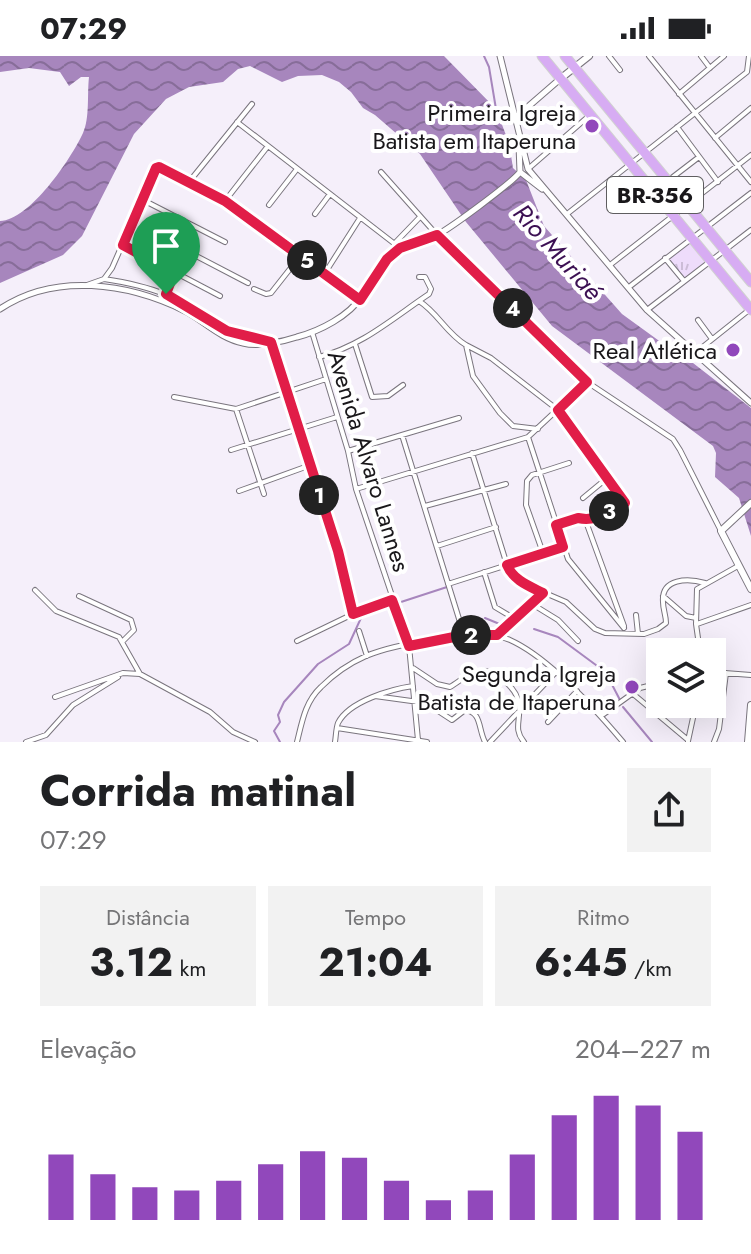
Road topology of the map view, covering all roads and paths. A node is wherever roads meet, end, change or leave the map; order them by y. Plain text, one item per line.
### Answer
1 (500, 56) edge
2 (542, 56) edge
3 (565, 56) edge
4 (589, 56) edge
5 (609, 56) edge
6 (649, 56) edge
7 (701, 56) edge
8 (724, 56) edge
9 (749, 56) edge
10 (750, 64) edge
11 (574, 68) junction
12 (710, 68) junction
13 (620, 70) dead end
14 (560, 79) junction
15 (679, 94) junction
16 (604, 103) junction
17 (252, 104) dead end
18 (751, 108) edge
19 (695, 114) junction
20 (590, 115) junction
21 (515, 118) junction
22 (237, 122) junction
23 (677, 127) junction
24 (520, 137) junction
25 (715, 138) junction
26 (268, 146) junction
27 (646, 153) junction
28 (751, 155) edge
29 (699, 157) junction
30 (631, 165) junction
31 (738, 166) junction
32 (297, 169) junction
33 (528, 169) junction
34 (381, 172) dead end
35 (519, 174) junction
36 (669, 181) junction
37 (189, 182) junction
38 (718, 182) junction
39 (751, 182) edge
40 (751, 193) edge
41 (330, 194) junction
42 (549, 194) junction
43 (143, 200) junction
44 (225, 201) junction
45 (269, 205) dead end
46 (689, 206) junction
47 (315, 214) dead end
48 (567, 214) junction
49 (420, 216) junction
50 (361, 218) junction
51 (674, 218) junction
52 (133, 223) junction
53 (705, 227) junction
54 (751, 230) edge
55 (437, 235) junction
56 (691, 239) junction
57 (225, 242) dead end
58 (123, 245) junction
59 (397, 246) junction
60 (186, 249) junction
61 (725, 250) junction
62 (301, 255) junction
63 (665, 258) junction
64 (710, 261) junction
65 (610, 265) junction
66 (174, 273) junction
67 (325, 273) junction
68 (419, 277) dead end
69 (104, 279) junction
70 (684, 281) junction
71 (751, 282) edge
72 (248, 283) dead end
73 (84, 285) junction
74 (629, 287) junction
75 (254, 289) dead end
76 (166, 294) junction
77 (220, 296) dead end
78 (360, 300) junction
79 (419, 301) junction
80 (0, 309) edge
81 (751, 309) edge
82 (647, 310) junction
83 (698, 320) dead end
84 (312, 332) junction
85 (712, 339) junction
86 (271, 342) junction
87 (355, 344) junction
88 (466, 345) junction
89 (695, 353) junction
90 (319, 357) junction
91 (326, 379) junction
92 (587, 382) junction
93 (403, 385) dead end
94 (286, 393) junction
95 (174, 397) dead end
96 (751, 403) edge
97 (236, 409) junction
98 (558, 410) junction
99 (337, 417) junction
100 (459, 418) dead end
101 (297, 428) junction
102 (540, 429) junction
103 (402, 435) junction
104 (528, 437) junction
105 (246, 445) junction
106 (231, 450) dead end
107 (348, 451) junction
108 (472, 453) junction
109 (569, 463) dead end
110 (309, 465) junction
111 (413, 471) junction
112 (541, 473) junction
113 (606, 479) junction
114 (260, 483) junction
115 (506, 484) dead end
116 (356, 489) junction
117 (484, 490) junction
118 (239, 491) dead end
119 (264, 494) dead end
120 (583, 498) dead end
121 (751, 503) edge
122 (425, 506) junction
123 (586, 521) junction
124 (556, 525) junction
125 (496, 527) junction
126 (721, 531) junction
127 (437, 546) junction
128 (563, 547) junction
129 (543, 553) junction
130 (507, 565) junction
131 (738, 566) junction
132 (484, 572) junction
133 (705, 583) junction
134 (448, 584) junction
135 (751, 589) edge
136 (35, 590) dead end
137 (543, 593) junction
138 (79, 596) dead end
139 (663, 596) junction
140 (392, 600) junction
141 (532, 604) junction
142 (751, 605) edge
143 (353, 614) junction
144 (636, 615) dead end
145 (515, 619) junction
146 (696, 621) junction
147 (625, 630) junction
148 (359, 631) dead end
149 (638, 634) junction
150 (464, 635) junction
151 (497, 635) junction
152 (698, 638) edge
153 (123, 641) junction
154 (297, 641) dead end
155 (578, 641) dead end
156 (409, 646) junction
157 (367, 656) junction
158 (413, 668) junction
159 (555, 673) junction
160 (726, 673) edge
161 (140, 674) junction
162 (120, 675) junction
163 (751, 675) edge
164 (414, 686) junction
165 (646, 686) edge
166 (577, 691) junction
167 (632, 693) junction
168 (375, 696) junction
169 (55, 697) dead end
170 (415, 701) junction
171 (751, 705) edge
172 (518, 714) junction
173 (601, 716) junction
174 (693, 718) edge
175 (720, 718) edge
176 (548, 722) dead end
177 (337, 728) junction
178 (418, 740) edge
179 (411, 741) edge
180 (688, 741) edge
181 (26, 742) edge
182 (255, 742) edge
183 (297, 742) edge
184 (335, 742) edge
185 (427, 742) edge
186 (488, 742) edge
187 (524, 742) edge
188 (623, 742) edge
189 (714, 742) edge
190 (748, 742) edge

1 - 21 street
2 - 14 highway, BR-356
3 - 11 highway, BR-356
4 - 11 main road
5 - 13 street
6 - 15 street
7 - 12 street
8 - 12 street
9 - 10 street
10 - 19 street
11 - 14 main road
11 - 16 highway, BR-356
12 - 15 street
14 - 20 highway, BR-356
14 - 21 street
15 - 19 street
16 - 20 highway
16 - 27 highway, BR-356
17 - 22 street
18 - 25 street
19 - 23 street
19 - 25 street
20 - 30 highway, BR-356
20 - 33 street
21 - 24 street
22 - 26 street
22 - 37 street
23 - 27 street
23 - 29 street
24 - 33 street
24 - 35 street
25 - 31 street
26 - 32 street
26 - 44 street
27 - 30 street
27 - 36 highway, BR-356
28 - 31 street
29 - 36 street
29 - 38 street
30 - 48 street
30 - 51 highway, BR-356
31 - 38 street
31 - 39 street
32 - 41 street
32 - 45 street
33 - 42 street
34 - 49 street
35 - 42 street
35 - 55 street
36 - 46 highway, BR-356
37 - 43 street
37 - 44 street
38 - 46 street
40 - 53 street, BR-356
41 - 47 street
41 - 50 street
42 - 48 street
43 - 52 street
43 - 57 street
44 - 62 street
46 - 51 street
46 - 53 highway, BR-356
48 - 65 street
49 - 55 street
49 - 59 street
50 - 59 street
50 - 67 street
51 - 56 highway, BR-356
51 - 65 street
52 - 58 street
52 - 60 street
53 - 56 street, BR-356
53 - 61 highway, BR-356
54 - 61 street
55 - 59 street
55 - 92 street
56 - 63 street, BR-356
56 - 64 highway, BR-356
58 - 66 street
58 - 69 street
59 - 78 street
60 - 66 street
60 - 72 street
61 - 64 street
61 - 71 highway, BR-356
62 - 67 street
62 - 75 street
63 - 70 street
63 - 74 street, BR-356
64 - 70 street
64 - 81 highway, BR-356
65 - 74 street
66 - 76 street
66 - 77 street
67 - 78 street
68 - 79 street
69 - 73 street
69 - 76 street
70 - 82 street
73 - 80 street
73 - 86 street
74 - 82 street
76 - 86 street
78 - 84 street
79 - 87 street
79 - 88 street
81 - 85 street
82 - 89 street
83 - 85 street
84 - 86 street
84 - 90 street, Avenida Alvaro Lannes
85 - 89 street
86 - 94 street
87 - 90 street
87 - 93 street
88 - 98 street
88 - 102 street
89 - 96 street
90 - 91 street, Avenida Alvaro Lannes
91 - 94 street
91 - 99 street, Avenida Alvaro Lannes
92 - 98 street
92 - 126 street
94 - 97 street
94 - 101 street
95 - 97 street
97 - 105 street
98 - 102 street
98 - 113 street
99 - 101 street
99 - 107 street, Avenida Alvaro Lannes
100 - 103 street
101 - 105 street
101 - 110 street
102 - 104 street
103 - 107 street
103 - 111 street
104 - 108 street
104 - 112 street
105 - 106 street
105 - 114 street
107 - 116 street, Avenida Alvaro Lannes
108 - 111 street
108 - 117 street
109 - 112 street
110 - 114 street
110 - 143 street
111 - 116 street
111 - 122 street
112 - 124 street
112 - 129 street
113 - 120 street
113 - 123 street
114 - 118 street
114 - 119 street
115 - 117 street
116 - 140 street, Avenida Alvaro Lannes
117 - 122 street
117 - 125 street
121 - 126 main road
122 - 127 street
123 - 124 street
123 - 147 street
124 - 128 street
125 - 127 street
125 - 130 street
126 - 131 main road
127 - 134 street
128 - 129 street
128 - 147 street
129 - 130 street
130 - 132 street
130 - 137 street
131 - 133 street
131 - 135 main road
132 - 134 street
132 - 145 street
133 - 139 street
133 - 146 street
134 - 150 street
136 - 153 street
137 - 141 street
137 - 147 street
138 - 153 street
139 - 146 street
139 - 149 street
140 - 143 street
140 - 156 street, Avenida Alvaro Lannes
141 - 145 street
141 - 155 street
142 - 146 street
143 - 154 street
144 - 149 street
145 - 151 street
146 - 152 street
147 - 149 street
148 - 157 street
150 - 151 street
150 - 156 street
151 - 159 street
153 - 161 street
156 - 157 street
156 - 158 street, Avenida Alvaro Lannes
157 - 183 street
158 - 164 street, Avenida Alvaro Lannes
158 - 172 street
159 - 166 street
159 - 172 street
160 - 163 street
161 - 162 street
161 - 182 street
162 - 169 street
162 - 181 street
164 - 168 street
164 - 170 street, Avenida Alvaro Lannes
165 - 167 street
166 - 173 street
166 - 176 street
167 - 173 street
167 - 180 street
168 - 170 street
168 - 177 street
170 - 178 street, Avenida Alvaro Lannes
170 - 186 street
171 - 190 main road
172 - 186 street
172 - 187 street
173 - 188 street
174 - 180 street
175 - 189 street
177 - 179 street
177 - 184 street
178 - 179 street
178 - 185 street

